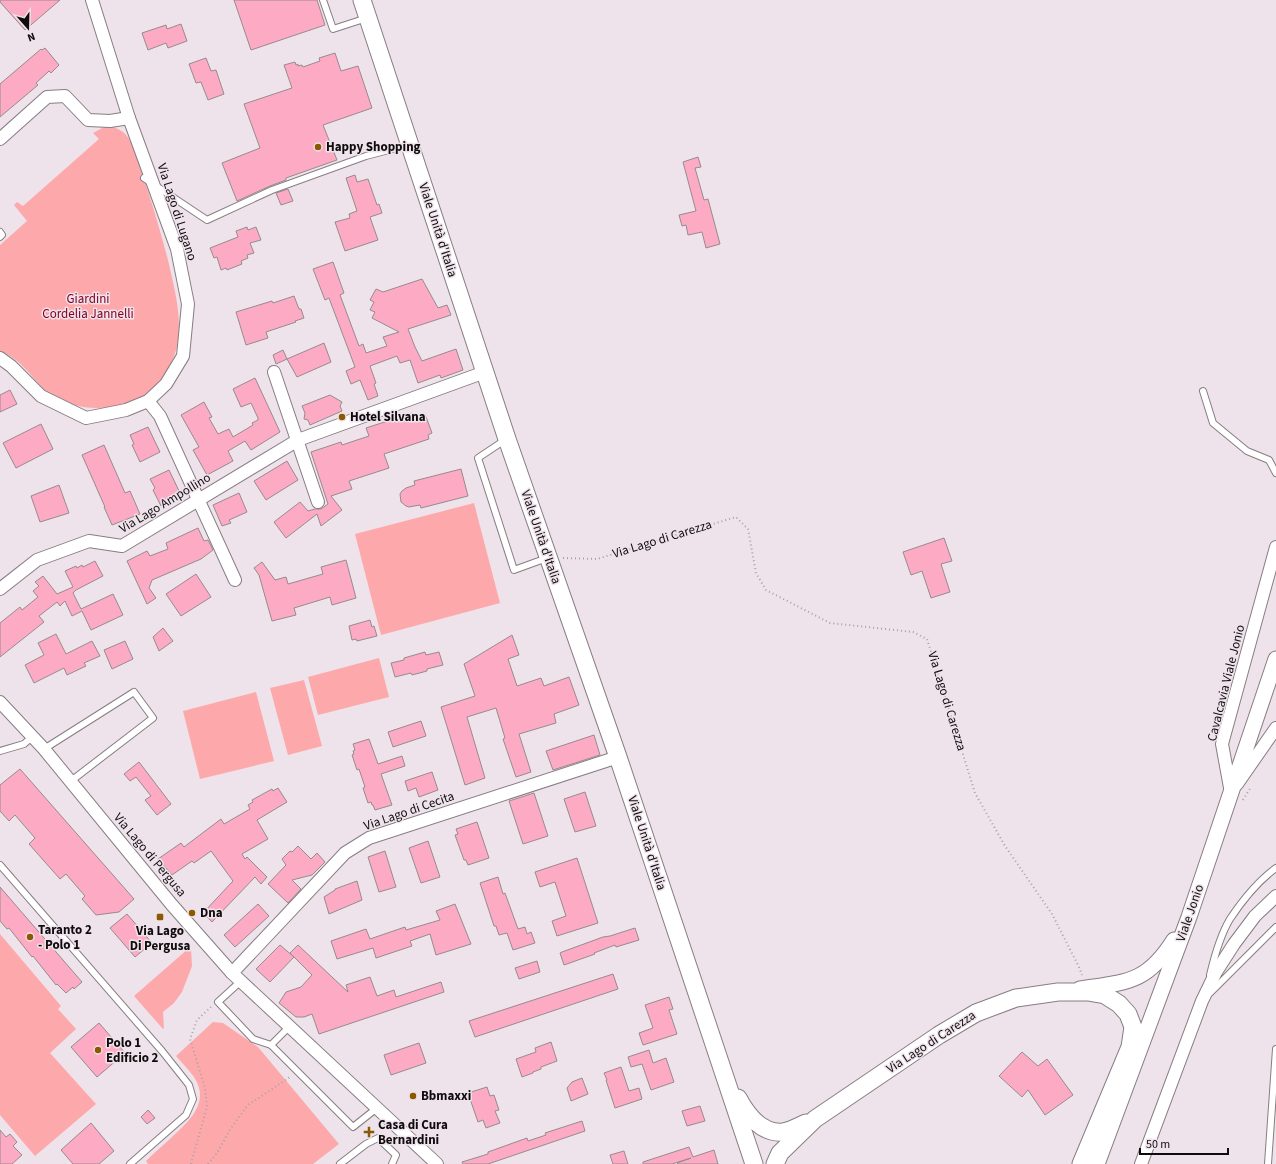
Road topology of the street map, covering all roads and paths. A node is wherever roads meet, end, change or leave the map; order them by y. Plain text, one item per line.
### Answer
1 (92, 0) edge
2 (323, 0) edge
3 (362, 0) edge
4 (367, 18) junction
5 (129, 118) junction
6 (0, 139) edge
7 (409, 144) junction
8 (149, 181) junction
9 (0, 232) edge
10 (0, 237) edge
11 (0, 358) edge
12 (274, 372) dead end
13 (485, 372) junction
14 (1203, 391) dead end
15 (148, 401) junction
16 (507, 439) junction
17 (298, 440) junction
18 (1276, 457) edge
19 (1269, 460) junction
20 (1276, 473) edge
21 (199, 500) junction
22 (318, 502) dead end
23 (1276, 547) edge
24 (548, 558) junction
25 (1269, 574) junction
26 (235, 580) dead end
27 (1276, 588) edge
28 (0, 589) edge
29 (1276, 659) edge
30 (0, 702) edge
31 (1276, 728) edge
32 (33, 736) junction
33 (44, 749) junction
34 (0, 751) edge
35 (618, 756) junction
36 (70, 782) junction
37 (1230, 793) junction
38 (0, 865) edge
39 (1276, 868) edge
40 (1276, 896) edge
41 (1188, 917) junction
42 (1276, 926) edge
43 (236, 977) junction
44 (1086, 988) junction
45 (1058, 992) junction
46 (1202, 1001) junction
47 (218, 1002) junction
48 (290, 1026) junction
49 (271, 1045) junction
50 (1276, 1049) edge
51 (298, 1072) junction
52 (724, 1073) junction
53 (377, 1108) junction
54 (816, 1119) junction
55 (130, 1164) edge
56 (191, 1164) edge
57 (208, 1164) edge
58 (340, 1164) edge
59 (392, 1164) edge
60 (437, 1164) edge
61 (754, 1164) edge
62 (775, 1164) edge
63 (1081, 1164) edge
64 (1096, 1164) edge
65 (1141, 1164) edge
66 (1268, 1164) edge

1 - 5 street, Via Lago di Lugano
2 - 4 lane
3 - 4 main road, Viale Unità d'Italia
4 - 7 main road, Viale Unità d'Italia
5 - 6 street
5 - 8 street, Via Lago di Lugano
7 - 8 lane
7 - 13 main road, Viale Unità d'Italia
8 - 15 street, Via Lago di Lugano
9 - 10 lane
11 - 15 street, Via Lago di Lugano
12 - 17 street
13 - 16 main road, Viale Unità d'Italia
13 - 17 street, Via Lago Ampollino
14 - 19 lane
15 - 21 street
16 - 24 main road, Viale Unità d'Italia
16 - 24 lane
17 - 21 street, Via Lago Ampollino
17 - 22 street
18 - 19 lane
19 - 20 lane
21 - 26 street
21 - 28 street, Via Lago Ampollino
23 - 25 street, Cavalcavia Viale Jonio
24 - 35 main road, Viale Unità d'Italia
24 - 44 path, Via Lago di Carezza
25 - 27 street
25 - 37 street, Cavalcavia Viale Jonio
29 - 37 street, Viale Jonio
30 - 32 street, Via Lago di Pergusa
31 - 37 street
32 - 33 street, Via Lago di Pergusa
32 - 34 lane
33 - 36 street, Via Lago di Pergusa
33 - 36 lane
35 - 43 street, Via Lago di Cecita
35 - 52 main road, Viale Unità d'Italia
36 - 43 street, Via Lago di Pergusa
37 - 41 street, Viale Jonio
38 - 55 lane
39 - 46 lane
40 - 46 street
41 - 44 street, Via Lago di Carezza
41 - 64 street, Viale Jonio
42 - 46 lane
43 - 47 lane
43 - 48 street, Via Lago di Pergusa
44 - 45 street, Via Lago di Carezza
45 - 54 main road, Via Lago di Carezza
45 - 63 main road, Via Lago di Carezza
46 - 65 street
47 - 49 lane
47 - 56 path
48 - 49 lane
48 - 53 street, Via Lago di Pergusa
49 - 51 lane
50 - 66 lane
51 - 53 lane
51 - 57 path
52 - 54 main road, Via Lago di Carezza
52 - 61 main road
53 - 60 street, Via Lago di Pergusa
54 - 62 main road, Via Lago di Carezza
58 - 59 lane

